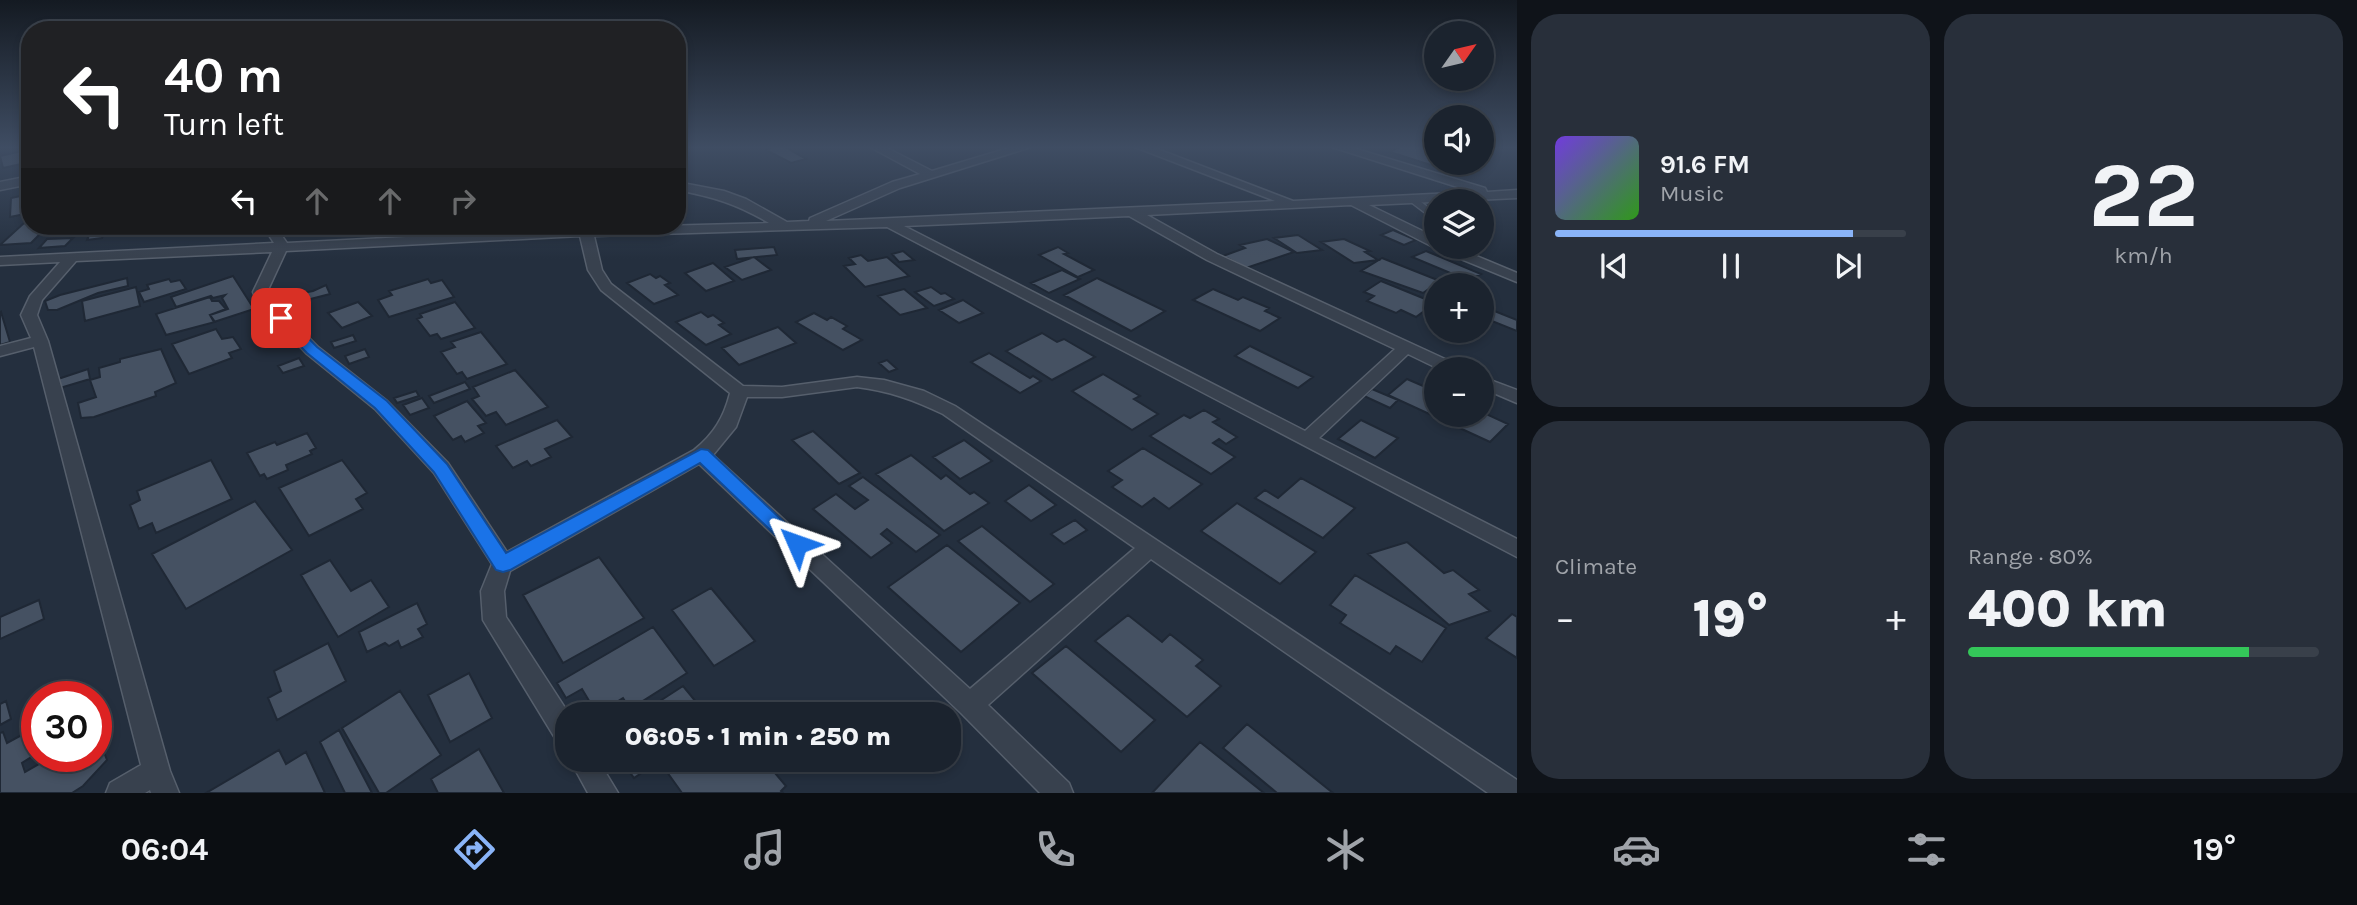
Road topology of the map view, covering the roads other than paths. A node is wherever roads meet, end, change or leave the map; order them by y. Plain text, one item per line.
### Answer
1 (904, 184) edge
2 (1239, 184) edge
3 (686, 188) edge
4 (1517, 194) edge
5 (1494, 195) edge
6 (1424, 198) edge
7 (1412, 199) junction
8 (1353, 201) junction
9 (1296, 205) junction
10 (1424, 208) edge
11 (1134, 213) junction
12 (889, 223) junction
13 (809, 224) junction
14 (783, 225) junction
15 (686, 228) edge
16 (275, 235) edge
17 (442, 235) edge
18 (587, 235) edge
19 (1424, 236) edge
20 (282, 246) junction
21 (71, 258) junction
22 (1472, 259) edge
23 (0, 261) edge
24 (1517, 278) edge
25 (40, 341) junction
26 (1404, 349) junction
27 (0, 351) edge
28 (1424, 357) edge
29 (1494, 387) edge
30 (739, 391) junction
31 (1517, 397) edge
32 (1306, 440) junction
33 (701, 455) junction
34 (1151, 547) junction
35 (1517, 549) edge
36 (503, 564) junction
37 (970, 705) junction
38 (555, 715) edge
39 (591, 772) edge
40 (160, 782) edge
41 (120, 793) edge
42 (604, 793) edge
43 (1059, 793) edge
44 (1512, 793) edge

1 - 13 street
2 - 9 street
3 - 14 street
4 - 5 street
6 - 7 street
7 - 8 street
7 - 10 lane
8 - 9 street
8 - 19 street
9 - 11 street
11 - 12 street
11 - 26 street
12 - 13 street
12 - 32 street
13 - 14 street
14 - 15 street
16 - 20 street
17 - 20 street
18 - 30 street
20 - 21 street
20 - 36 street
21 - 23 street
21 - 25 street
22 - 24 street
25 - 27 street
25 - 40 street
26 - 28 street
26 - 32 street
29 - 31 street
30 - 33 street
30 - 34 street
32 - 35 street
33 - 36 street
33 - 37 street
34 - 37 street
34 - 44 street
36 - 38 street
37 - 43 street
39 - 42 street
40 - 41 street

